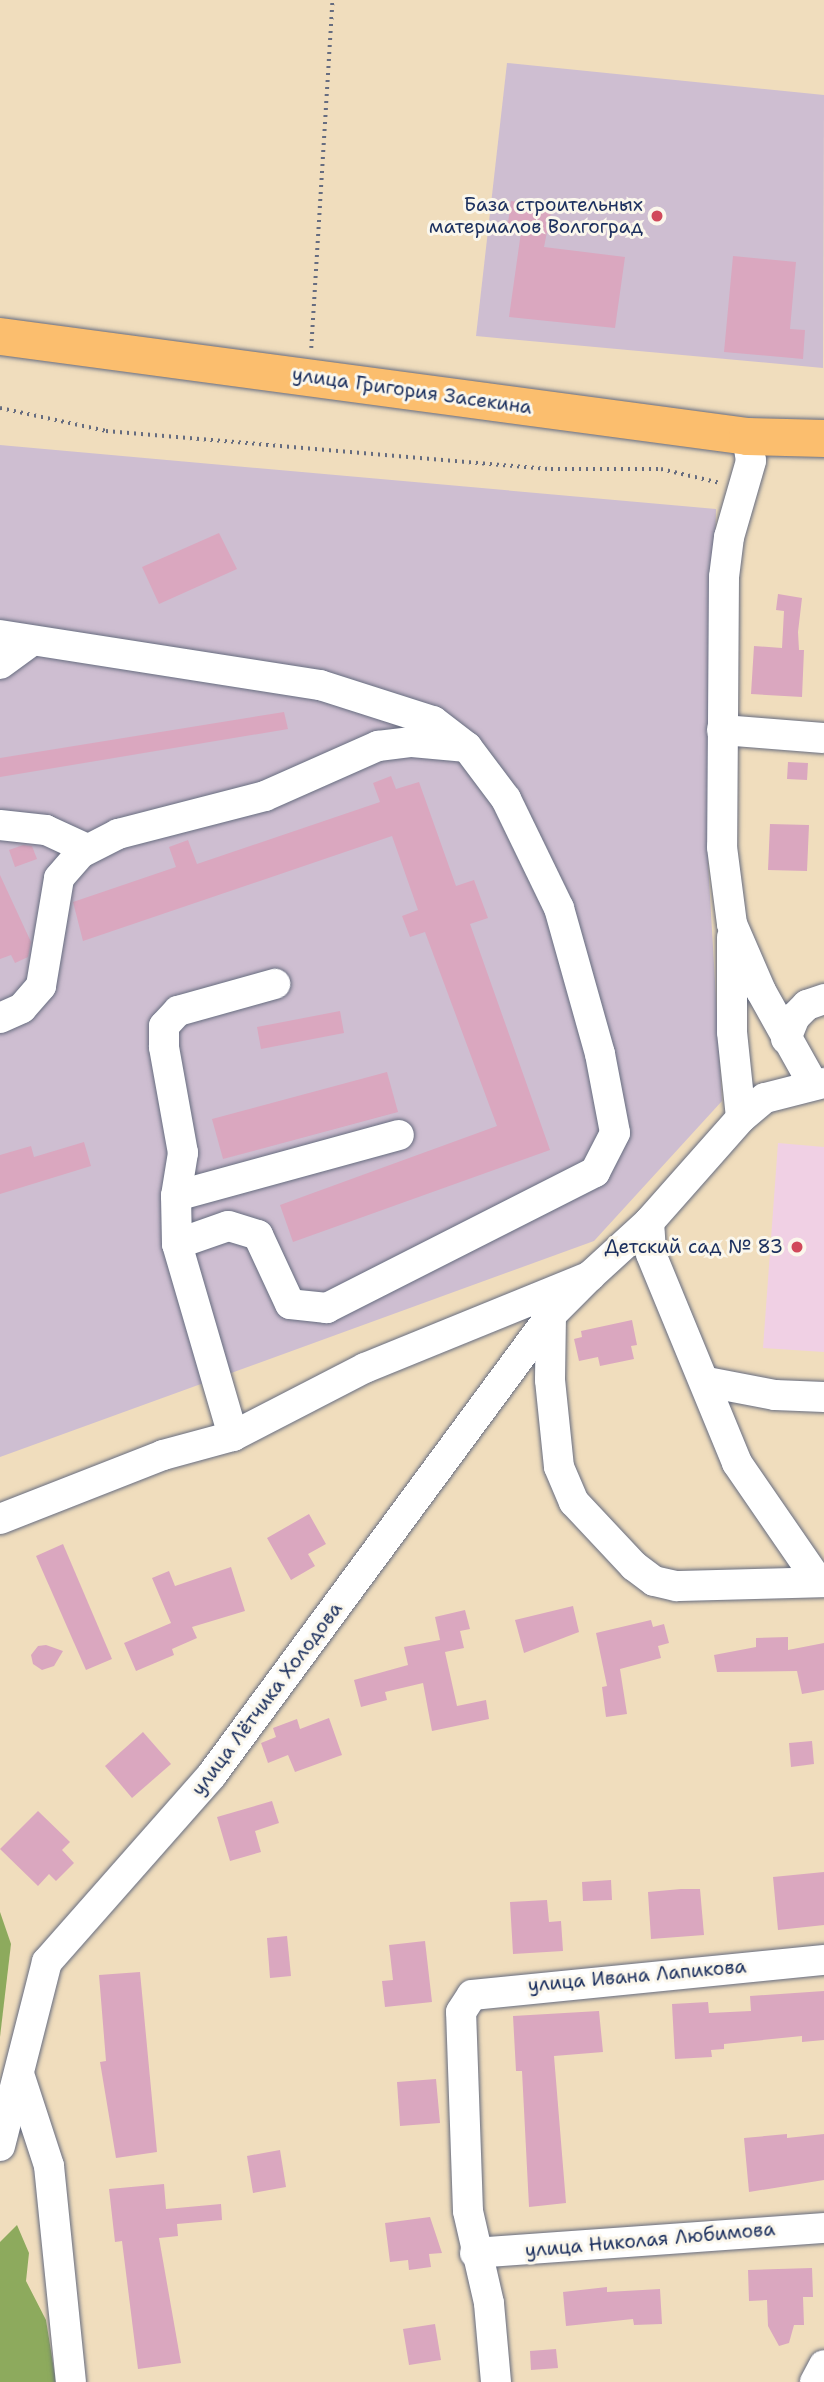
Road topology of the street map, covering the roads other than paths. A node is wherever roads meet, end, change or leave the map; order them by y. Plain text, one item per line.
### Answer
1 (0, 336) edge
2 (747, 436) junction
3 (824, 438) edge
4 (0, 635) edge
5 (29, 643) junction
6 (0, 664) edge
7 (722, 730) junction
8 (824, 738) edge
9 (467, 747) junction
10 (0, 825) edge
11 (87, 849) junction
12 (732, 924) junction
13 (275, 985) dead end
14 (824, 999) edge
15 (0, 1018) edge
16 (786, 1039) junction
17 (819, 1084) edge
18 (741, 1118) junction
19 (399, 1135) dead end
20 (176, 1196) junction
21 (649, 1222) junction
22 (177, 1244) junction
23 (590, 1276) junction
24 (551, 1315) junction
25 (707, 1382) junction
26 (824, 1397) edge
27 (233, 1436) junction
28 (0, 1519) edge
29 (821, 1581) edge
30 (824, 1960) edge
31 (19, 2074) junction
32 (0, 2146) edge
33 (824, 2228) edge
34 (475, 2253) junction
35 (824, 2365) edge
36 (72, 2382) edge
37 (496, 2382) edge
38 (815, 2382) edge

1 - 2 main road, улица Григория Засекина
2 - 3 main road, улица Григория Засекина
2 - 7 street
4 - 5 street
5 - 6 street
5 - 9 street
7 - 8 street
7 - 12 street
9 - 11 street
9 - 22 street
10 - 11 street
11 - 15 street
12 - 16 street
12 - 18 street
13 - 20 street
14 - 16 street
16 - 17 street
17 - 18 street, улица Лётчика Холодова
18 - 21 street, улица Лётчика Холодова
19 - 20 street
20 - 22 street
21 - 23 street, улица Лётчика Холодова
21 - 25 street
22 - 27 street
23 - 24 street, улица Лётчика Холодова
23 - 27 street
24 - 29 street
24 - 31 street, улица Лётчика Холодова
25 - 26 street
25 - 29 street
27 - 28 street
30 - 34 street, улица Ивана Лапикова
31 - 32 street, улица Лётчика Холодова
31 - 36 street
33 - 34 street, улица Николая Любимова
34 - 37 street
35 - 38 street

